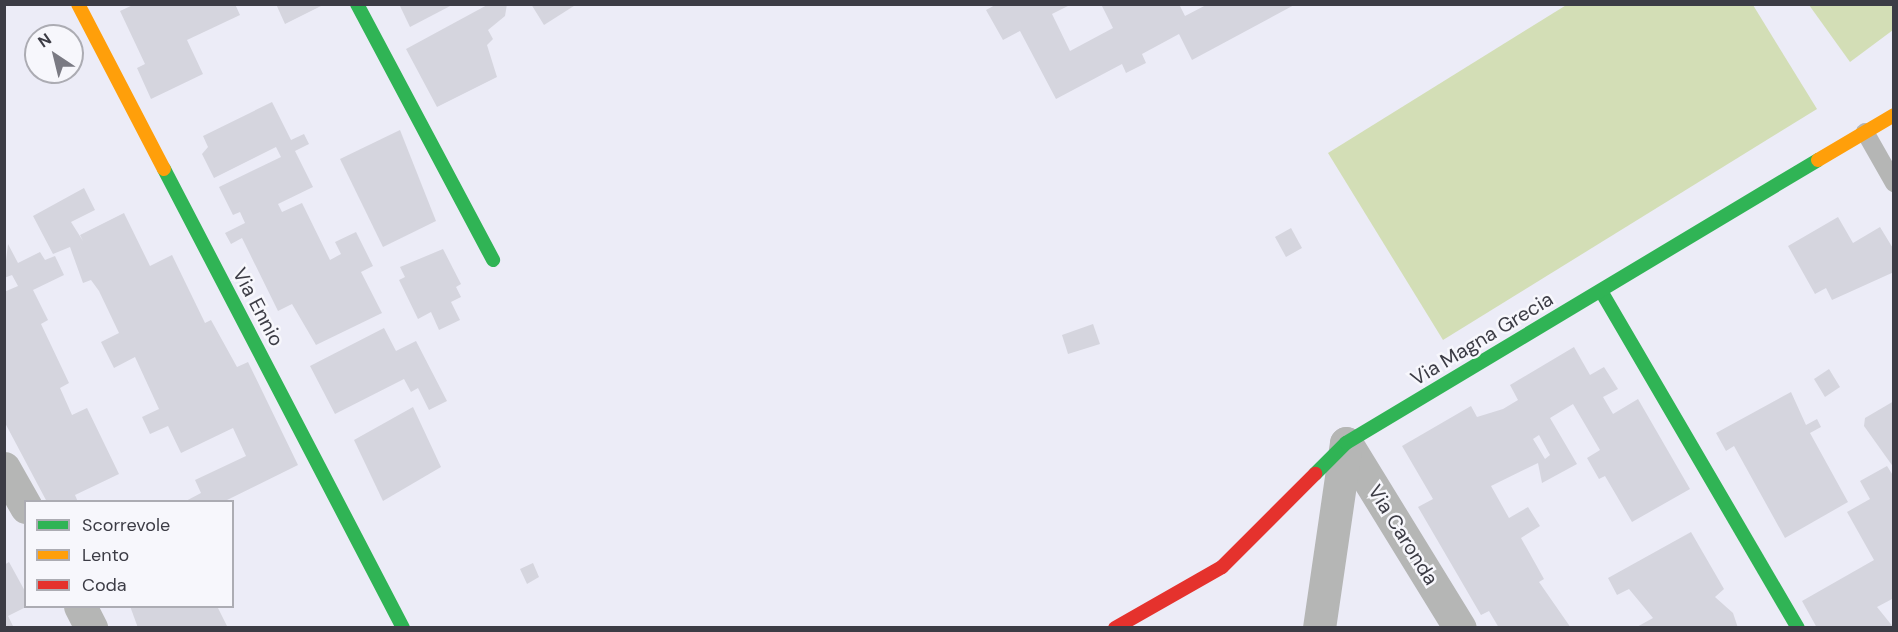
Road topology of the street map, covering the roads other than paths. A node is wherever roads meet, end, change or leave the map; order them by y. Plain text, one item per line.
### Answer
1 (78, 4) edge
2 (357, 4) edge
3 (1893, 115) edge
4 (1865, 132) junction
5 (1893, 183) edge
6 (493, 260) dead end
7 (1601, 291) junction
8 (1346, 443) junction
9 (4, 468) edge
10 (24, 503) edge
11 (81, 608) edge
12 (91, 627) edge
13 (403, 627) edge
14 (1115, 627) edge
15 (1319, 627) edge
16 (1460, 627) edge
17 (1798, 627) edge

1 - 13 street, Via Ennio
2 - 6 street
3 - 4 street, Via Magna Grecia
4 - 5 lane
4 - 7 street, Via Magna Grecia
7 - 8 street, Via Magna Grecia
7 - 17 street
8 - 14 street, Via Magna Grecia
8 - 15 street
8 - 16 street, Via Caronda
9 - 10 street
11 - 12 street

